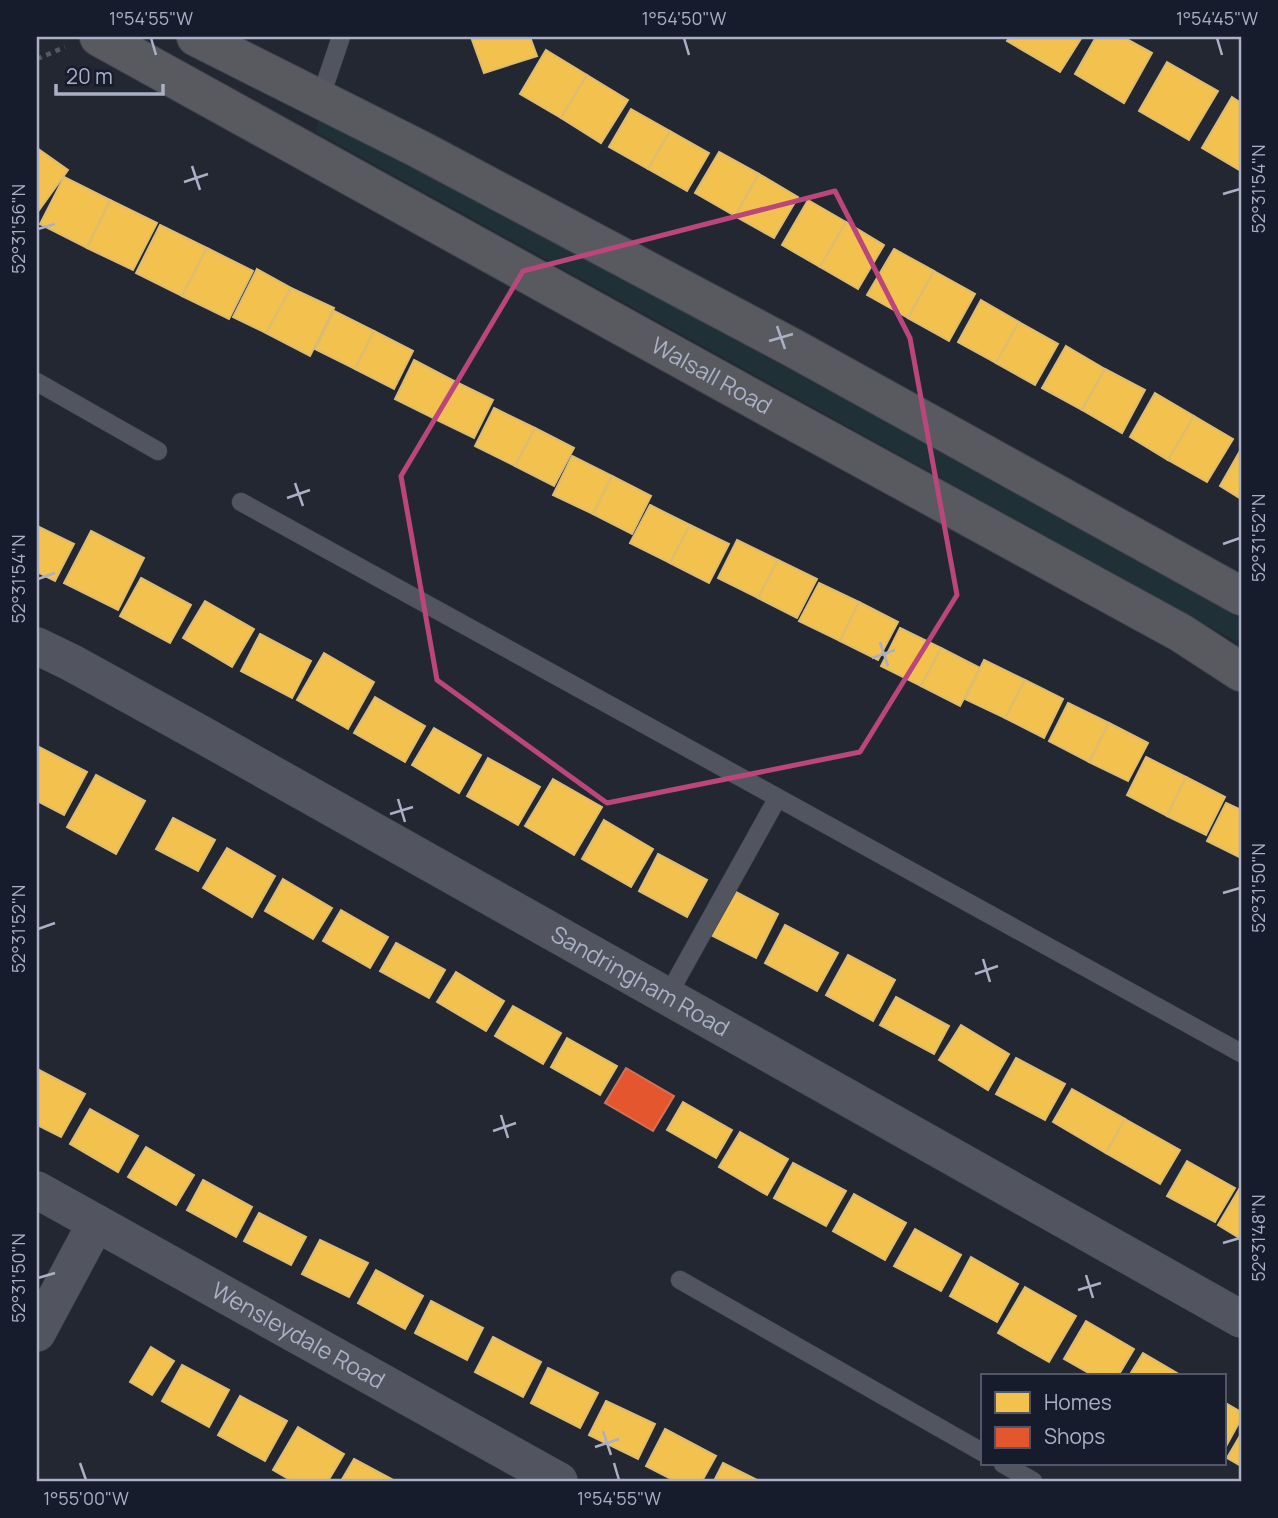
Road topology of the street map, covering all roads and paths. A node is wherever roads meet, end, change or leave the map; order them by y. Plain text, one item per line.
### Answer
1 (99, 37) edge
2 (341, 37) edge
3 (204, 41) edge
4 (320, 99) junction
5 (37, 382) edge
6 (158, 451) dead end
7 (241, 502) dead end
8 (1241, 596) edge
9 (37, 646) edge
10 (1241, 672) edge
11 (777, 799) junction
12 (668, 995) junction
13 (1241, 1054) edge
14 (37, 1190) edge
15 (96, 1223) junction
16 (680, 1280) dead end
17 (1241, 1320) edge
18 (37, 1333) edge
19 (981, 1451) edge
20 (1007, 1466) edge
21 (559, 1481) edge
22 (1033, 1481) edge

1 - 10 highway, Walsall Road
2 - 4 lane
3 - 4 highway
4 - 8 highway
5 - 6 lane
7 - 11 lane
9 - 12 street, Sandringham Road
11 - 12 lane
11 - 13 lane
12 - 17 street, Sandringham Road
14 - 15 street, Wensleydale Road
15 - 18 street
15 - 21 street, Wensleydale Road
16 - 19 lane
20 - 22 lane

